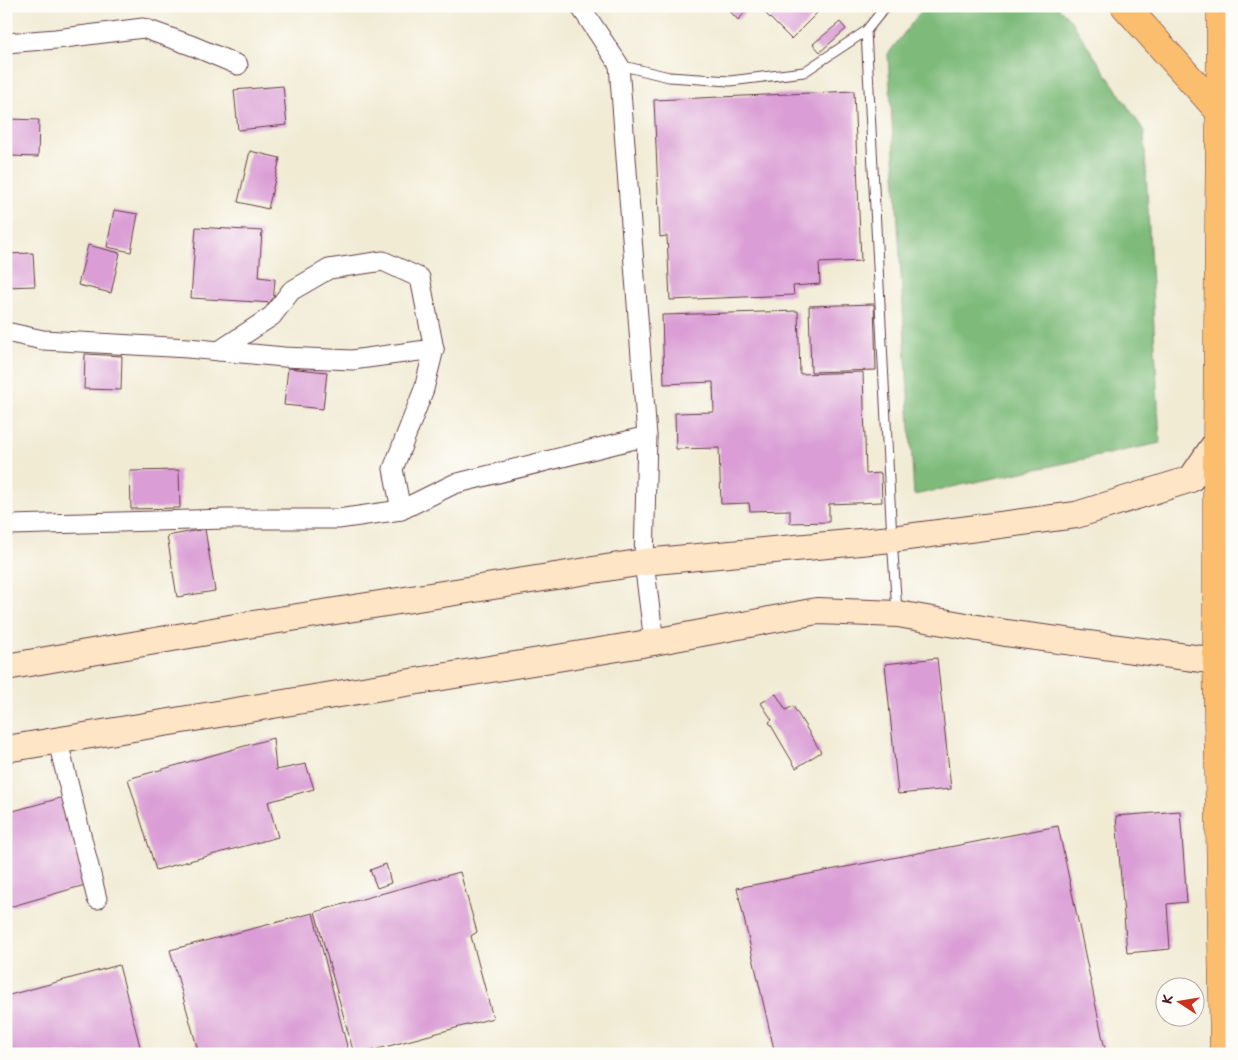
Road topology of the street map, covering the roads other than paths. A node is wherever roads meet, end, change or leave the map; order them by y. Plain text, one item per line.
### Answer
1 (580, 6) edge
2 (886, 6) edge
3 (1125, 6) edge
4 (1222, 6) edge
5 (866, 31) junction
6 (6, 43) edge
7 (238, 65) dead end
8 (619, 65) junction
9 (1220, 112) junction
10 (6, 332) edge
11 (434, 349) junction
12 (220, 351) junction
13 (648, 436) junction
14 (1217, 441) junction
15 (401, 510) junction
16 (6, 523) edge
17 (892, 539) junction
18 (644, 562) junction
19 (898, 614) junction
20 (654, 642) junction
21 (1217, 661) junction
22 (6, 667) edge
23 (58, 742) junction
24 (6, 749) edge
25 (97, 899) dead end
26 (1224, 1054) edge

1 - 8 street
2 - 5 lane
3 - 9 main road
4 - 9 main road
5 - 8 lane
5 - 17 lane
6 - 7 street
8 - 13 street
9 - 14 main road
10 - 12 street
11 - 12 street
11 - 12 street
11 - 15 street
13 - 15 street
13 - 18 street
14 - 17 street
14 - 21 main road
15 - 16 street
17 - 18 street
17 - 19 lane
18 - 20 street
18 - 22 street
19 - 20 street
19 - 21 street
20 - 23 street
21 - 26 main road
23 - 24 street
23 - 25 street

